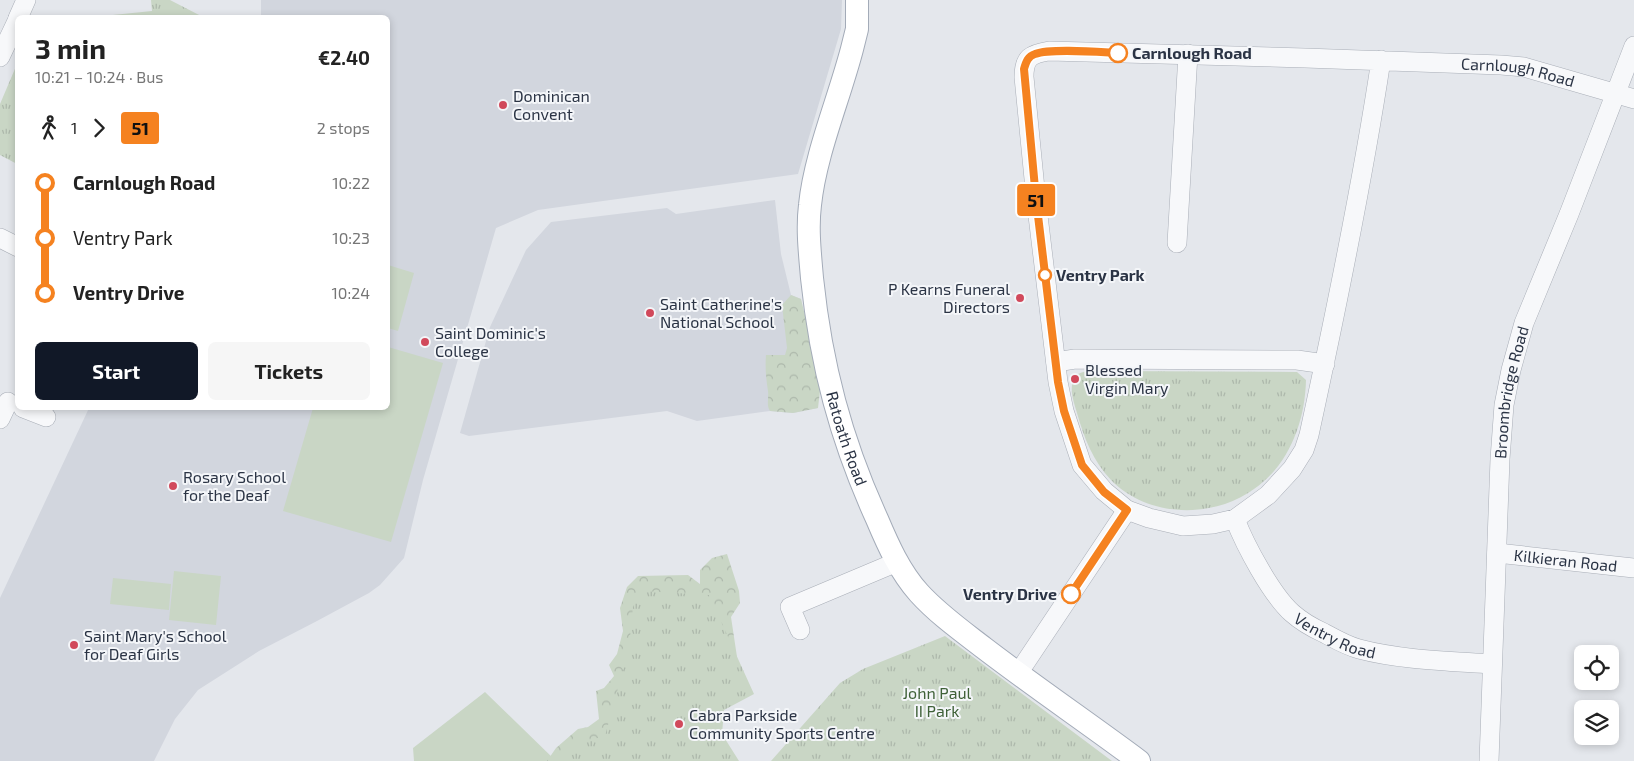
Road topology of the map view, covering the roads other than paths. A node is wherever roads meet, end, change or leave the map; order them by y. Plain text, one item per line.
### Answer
1 (26, 0) edge
2 (858, 0) edge
3 (19, 15) edge
4 (15, 24) edge
5 (1634, 46) edge
6 (1188, 54) junction
7 (0, 57) edge
8 (1381, 60) junction
9 (1625, 96) edge
10 (0, 238) edge
11 (1177, 243) dead end
12 (15, 246) edge
13 (1056, 362) junction
14 (1325, 364) junction
15 (12, 403) edge
16 (29, 410) edge
17 (46, 417) dead end
18 (0, 419) edge
19 (1127, 510) junction
20 (1235, 519) junction
21 (1497, 553) junction
22 (897, 562) junction
23 (1634, 568) edge
24 (800, 630) dead end
25 (1491, 664) junction
26 (1017, 674) junction
27 (1139, 761) edge
28 (1489, 761) edge

1 - 3 street
2 - 22 main road, Ratoath Road
4 - 7 street
5 - 9 street, Broombridge Road
6 - 8 street, Carnlough Road
6 - 11 street
6 - 13 street, Carnlough Road
8 - 9 street, Carnlough Road
8 - 14 street
9 - 21 street, Broombridge Road
10 - 12 street
13 - 14 street
13 - 19 street
14 - 20 street
15 - 18 street
16 - 17 street
19 - 20 street
19 - 26 street
20 - 25 street, Ventry Road
21 - 23 street, Kilkieran Road
21 - 25 street, Broombridge Road
22 - 24 street
22 - 26 main road, Ratoath Road
25 - 28 street, Broombridge Road
26 - 27 main road, Ratoath Road

